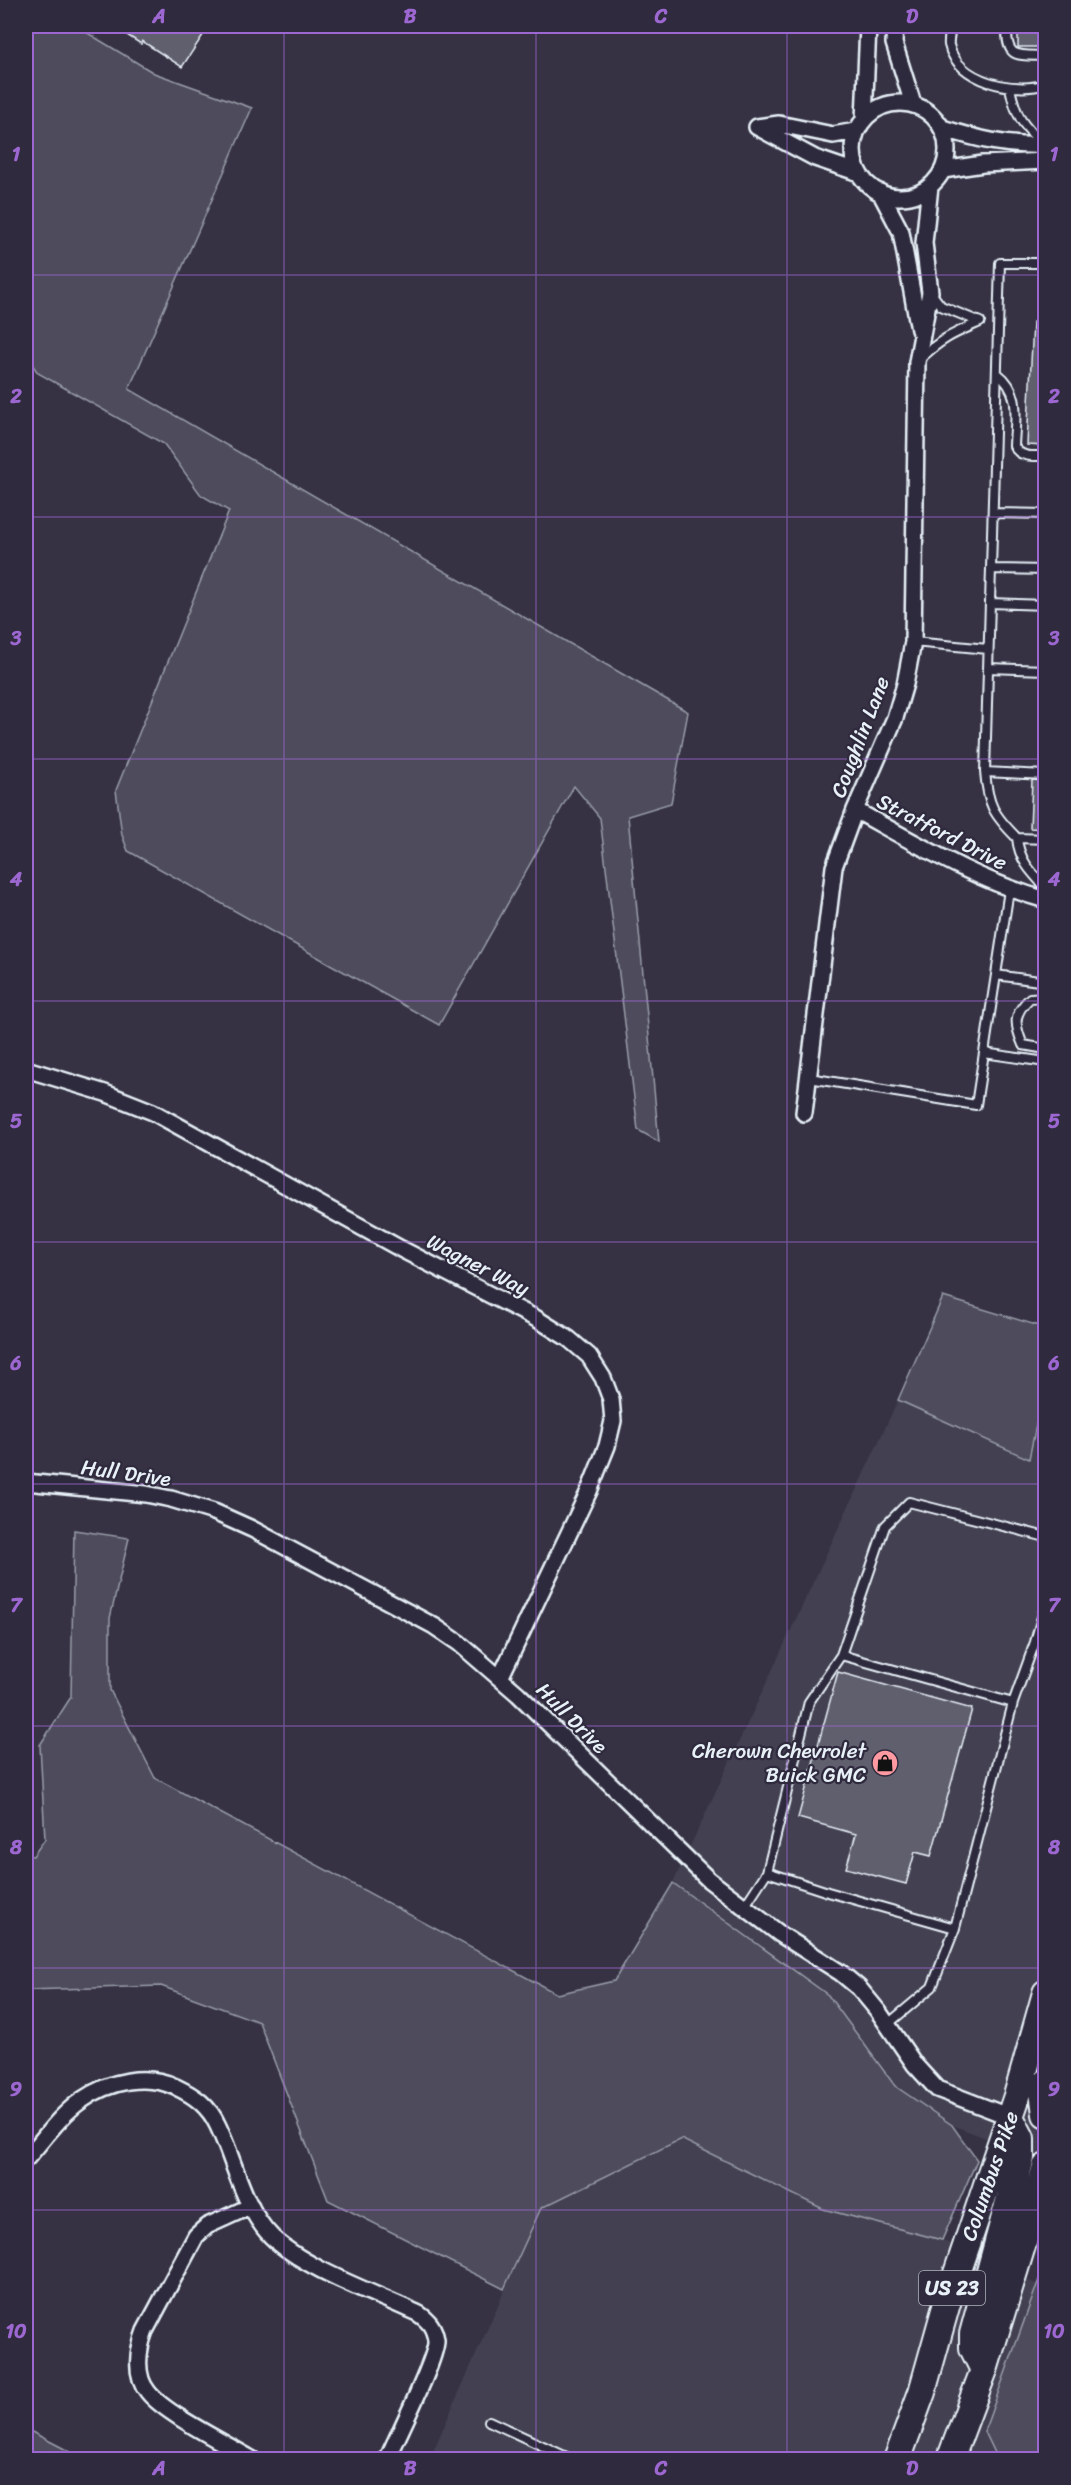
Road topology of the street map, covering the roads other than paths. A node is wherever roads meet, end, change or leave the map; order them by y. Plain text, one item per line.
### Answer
1 (868, 26) edge
2 (895, 26) edge
3 (951, 26) edge
4 (1007, 26) edge
5 (1046, 56) edge
6 (1046, 84) edge
7 (1010, 88) junction
8 (913, 104) junction
9 (860, 125) junction
10 (942, 128) junction
11 (1044, 145) edge
12 (1046, 161) edge
13 (943, 170) junction
14 (859, 173) junction
15 (930, 186) junction
16 (880, 192) junction
17 (1046, 264) edge
18 (930, 292) junction
19 (920, 336) junction
20 (917, 362) junction
21 (997, 373) junction
22 (1046, 456) edge
23 (993, 513) junction
24 (1046, 514) edge
25 (991, 569) junction
26 (1046, 570) edge
27 (990, 603) junction
28 (1046, 605) edge
29 (913, 642) junction
30 (988, 649) junction
31 (988, 668) junction
32 (1046, 670) edge
33 (985, 772) junction
34 (1046, 775) edge
35 (855, 810) junction
36 (1017, 838) junction
37 (1046, 839) edge
38 (1046, 888) edge
39 (1009, 890) junction
40 (1046, 900) edge
41 (996, 975) junction
42 (1046, 982) edge
43 (1046, 997) edge
44 (1046, 1049) edge
45 (984, 1053) junction
46 (1046, 1062) edge
47 (26, 1069) edge
48 (808, 1078) junction
49 (804, 1113) dead end
50 (26, 1482) edge
51 (1046, 1537) edge
52 (1046, 1603) edge
53 (841, 1655) junction
54 (500, 1678) junction
55 (1013, 1703) junction
56 (767, 1872) junction
57 (744, 1907) junction
58 (955, 1928) junction
59 (1046, 1993) edge
60 (888, 2024) junction
61 (1046, 2084) edge
62 (1046, 2114) edge
63 (1010, 2117) junction
64 (26, 2159) edge
65 (1046, 2167) edge
66 (251, 2206) junction
67 (984, 2370) junction
68 (489, 2421) dead end
69 (253, 2460) edge
70 (387, 2460) edge
71 (573, 2460) edge
72 (897, 2460) edge
73 (950, 2460) edge

1 - 9 street
2 - 8 street
3 - 7 lane
4 - 5 lane
6 - 7 lane
7 - 11 lane
8 - 9 street
8 - 10 street
9 - 14 street
9 - 14 street
10 - 11 street
10 - 13 street
12 - 13 street
13 - 15 street
14 - 16 street
15 - 16 street
15 - 18 street, Coughlin Lane
16 - 19 street, Coughlin Lane
17 - 21 lane
18 - 19 street, Coughlin Lane
18 - 20 lane
19 - 20 street, Coughlin Lane
20 - 29 street, Coughlin Lane
21 - 22 lane
21 - 23 lane
23 - 24 lane
23 - 25 lane
25 - 26 lane
25 - 27 lane
27 - 28 lane
27 - 30 lane
29 - 30 lane
29 - 35 street, Coughlin Lane
30 - 31 lane
31 - 32 lane
31 - 33 lane
33 - 34 lane
33 - 36 lane
35 - 39 street, Stratford Drive
35 - 48 street, Coughlin Lane
36 - 37 lane
36 - 38 lane
39 - 40 street, Stratford Drive
39 - 41 lane
41 - 42 lane
41 - 45 lane
43 - 44 lane
45 - 46 lane
45 - 48 lane
47 - 54 street, Wagner Way
48 - 49 street, Coughlin Lane
50 - 54 street, Hull Drive
51 - 53 lane
52 - 55 lane
53 - 55 lane
53 - 56 lane
54 - 57 street, Hull Drive
55 - 58 lane
56 - 57 lane
56 - 58 lane
57 - 60 street, Hull Drive
58 - 60 lane
59 - 63 highway, Columbus Pike / US 23
60 - 63 street, Hull Drive
61 - 62 highway
63 - 67 highway
63 - 72 highway, Columbus Pike / US 23
64 - 66 street
65 - 67 highway, US 23
66 - 69 street
66 - 70 street
67 - 73 highway, US 23
68 - 71 lane

